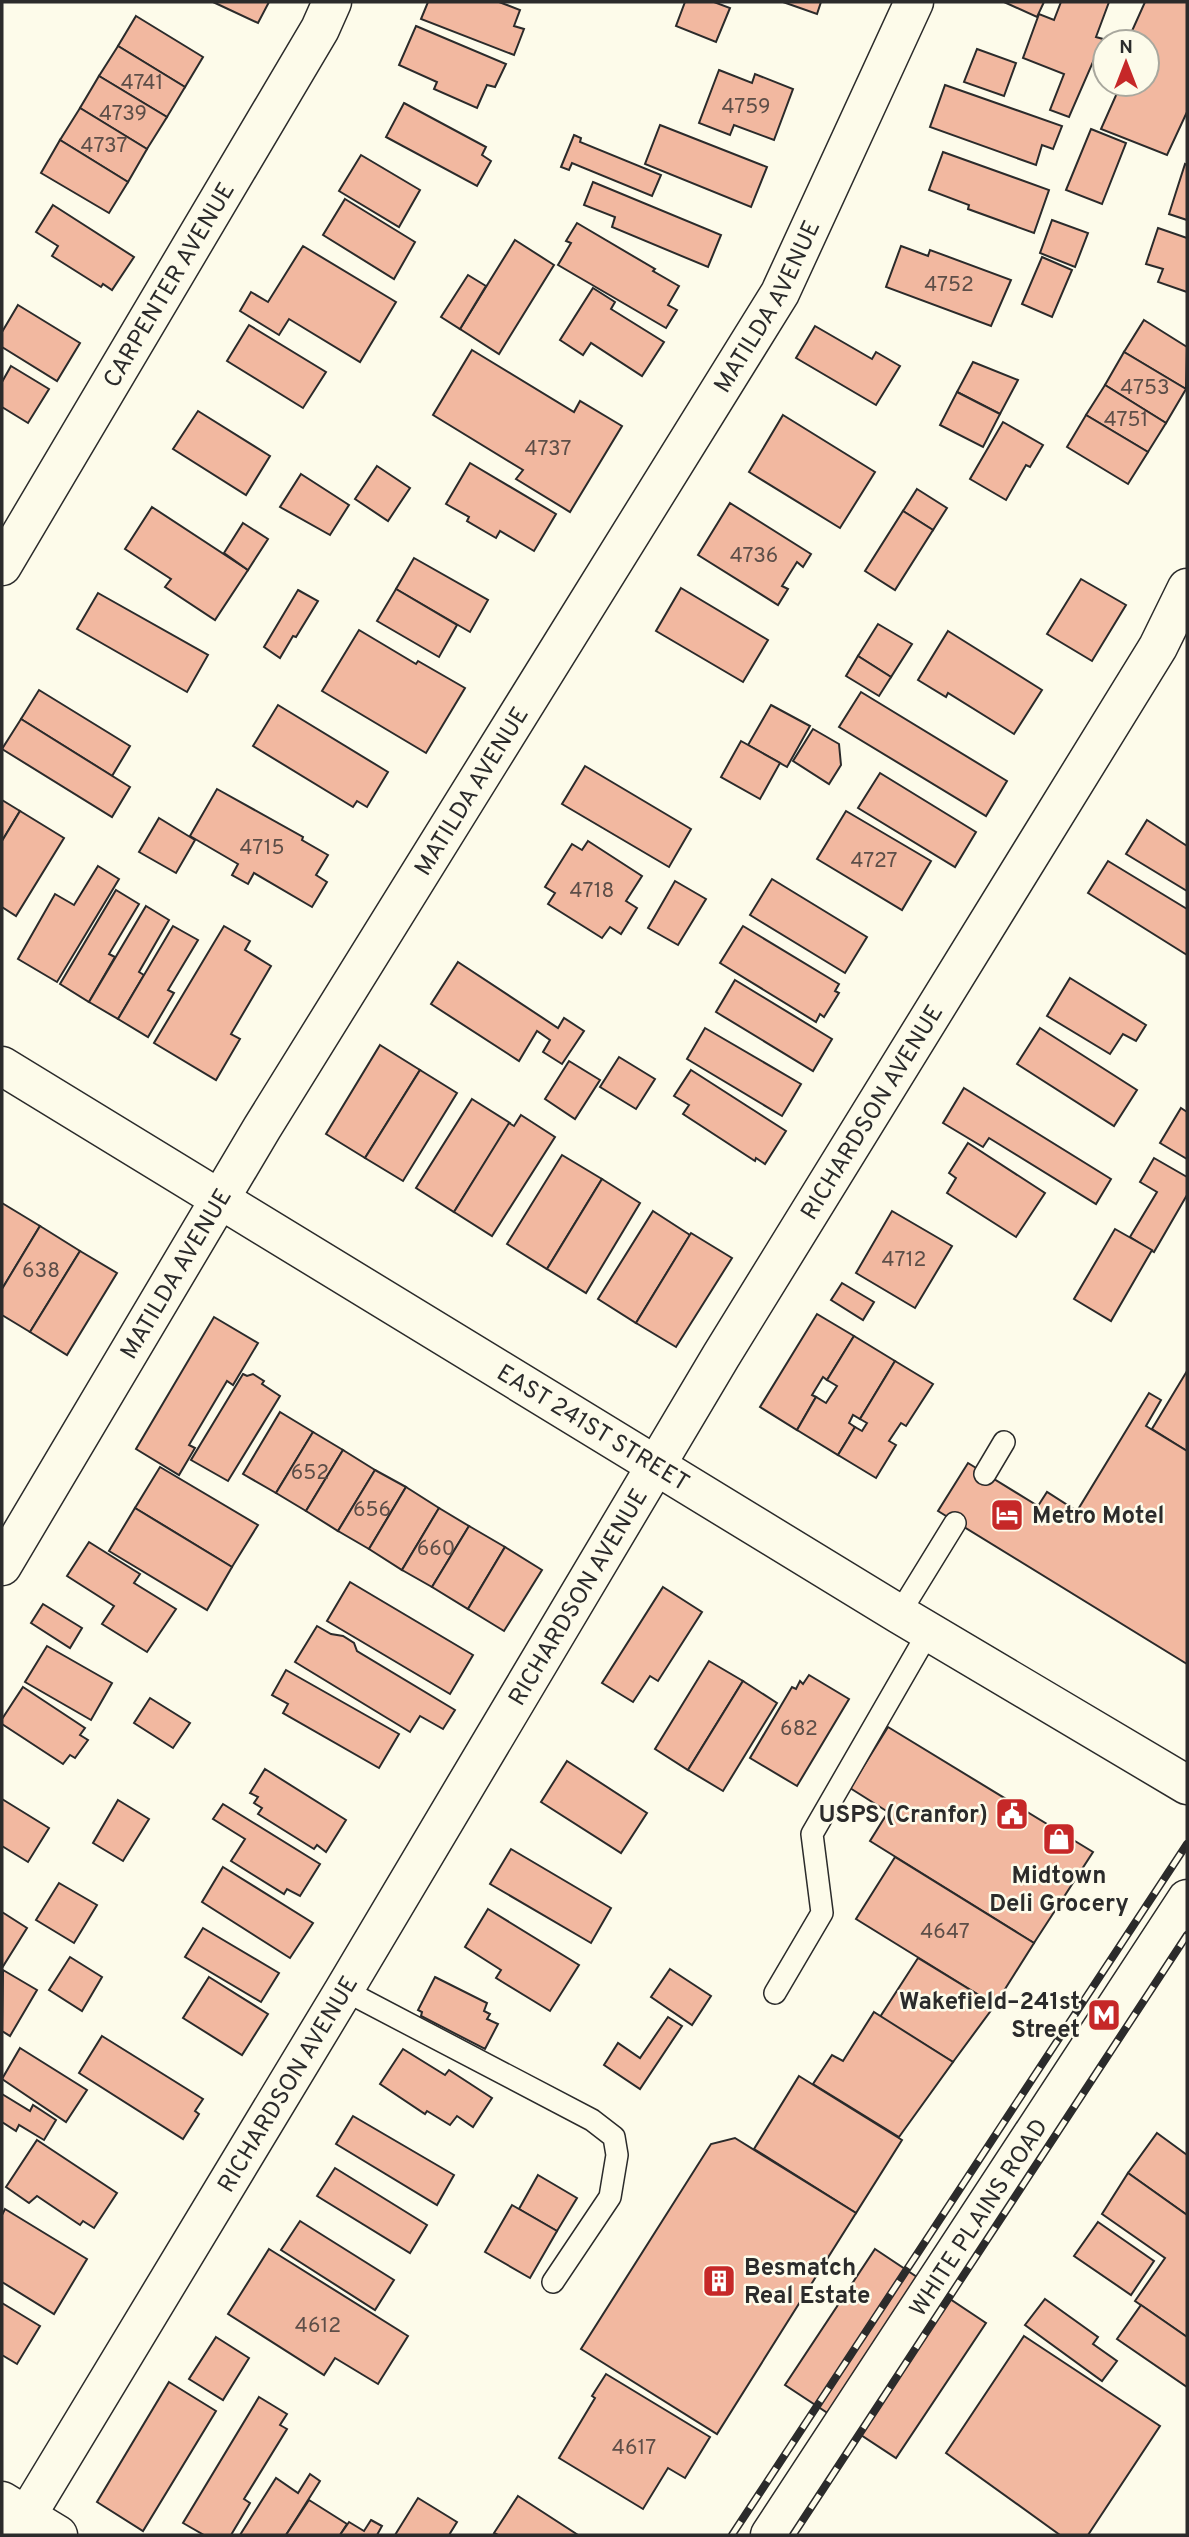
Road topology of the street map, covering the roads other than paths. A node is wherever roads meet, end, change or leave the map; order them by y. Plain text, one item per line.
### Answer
1 (332, 2) edge
2 (914, 2) edge
3 (2, 566) edge
4 (1187, 588) edge
5 (2, 1066) edge
6 (220, 1199) junction
7 (1004, 1442) dead end
8 (656, 1465) junction
9 (985, 1474) dead end
10 (955, 1522) dead end
11 (2, 1566) edge
12 (914, 1622) junction
13 (1187, 1785) edge
14 (1187, 1899) edge
15 (344, 1990) junction
16 (775, 1993) dead end
17 (553, 2282) dead end
18 (25, 2522) edge
19 (770, 2535) edge

1 - 3 street, CARPENTER AVENUE
2 - 6 street, MATILDA AVENUE
4 - 8 street, RICHARDSON AVENUE
5 - 6 street, EAST 241ST STREET
6 - 8 street, EAST 241ST STREET
6 - 11 street, MATILDA AVENUE
7 - 9 lane
8 - 12 street, EAST 241ST STREET
8 - 15 street, RICHARDSON AVENUE
10 - 12 lane
12 - 13 street, EAST 241ST STREET
12 - 16 lane
14 - 19 street, WHITE PLAINS ROAD
15 - 17 lane
15 - 18 street, RICHARDSON AVENUE

